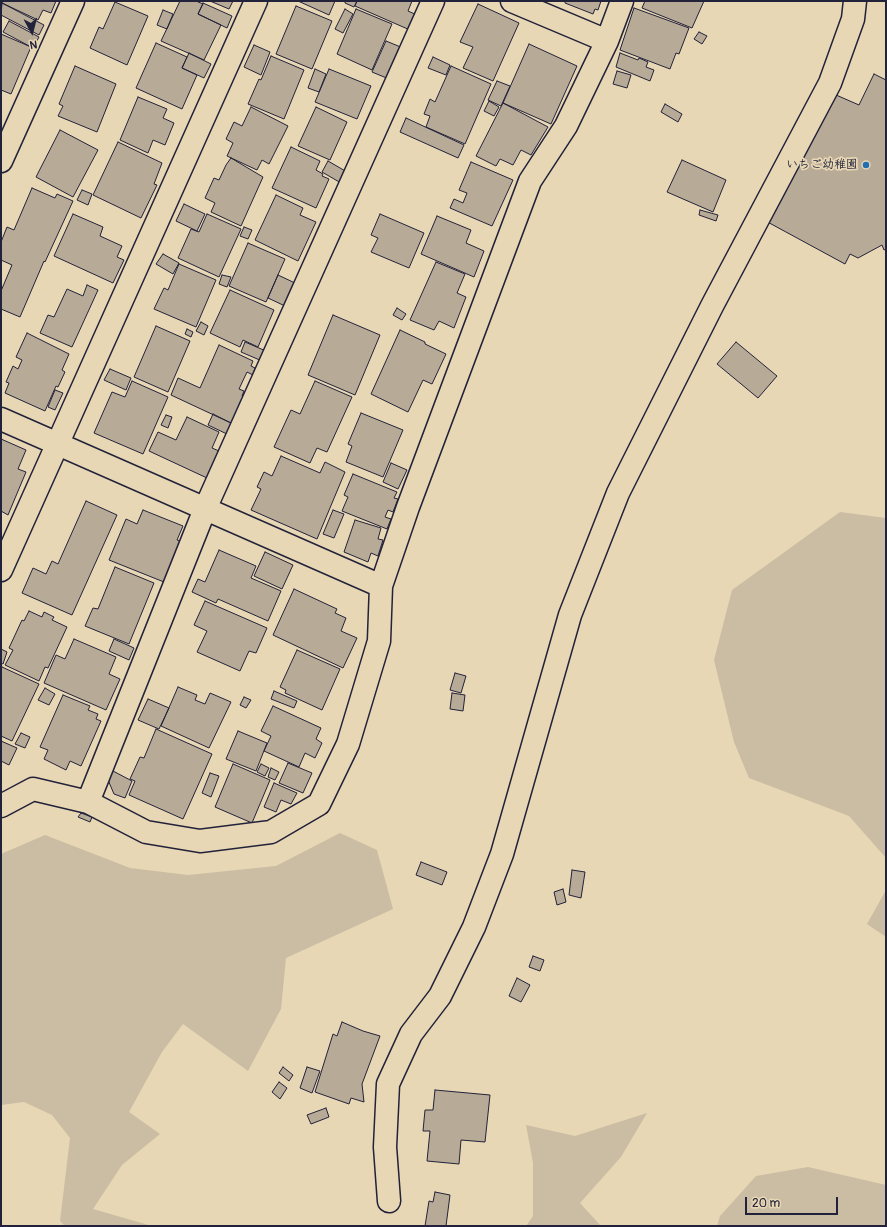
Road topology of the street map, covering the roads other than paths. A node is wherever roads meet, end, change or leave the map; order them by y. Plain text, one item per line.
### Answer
1 (73, 1) edge
2 (256, 1) edge
3 (433, 1) edge
4 (512, 1) edge
5 (622, 1) edge
6 (855, 1) edge
7 (606, 42) junction
8 (1, 161) edge
9 (1, 419) edge
10 (57, 443) junction
11 (205, 509) junction
12 (1, 570) edge
13 (381, 586) junction
14 (88, 802) junction
15 (1, 806) edge
16 (389, 1201) dead end

1 - 8 street
2 - 10 street
3 - 11 street
4 - 7 street
5 - 7 street
6 - 16 street
7 - 13 street
9 - 10 street
10 - 11 street
10 - 12 street
11 - 13 street
11 - 14 street
13 - 14 street
14 - 15 street

